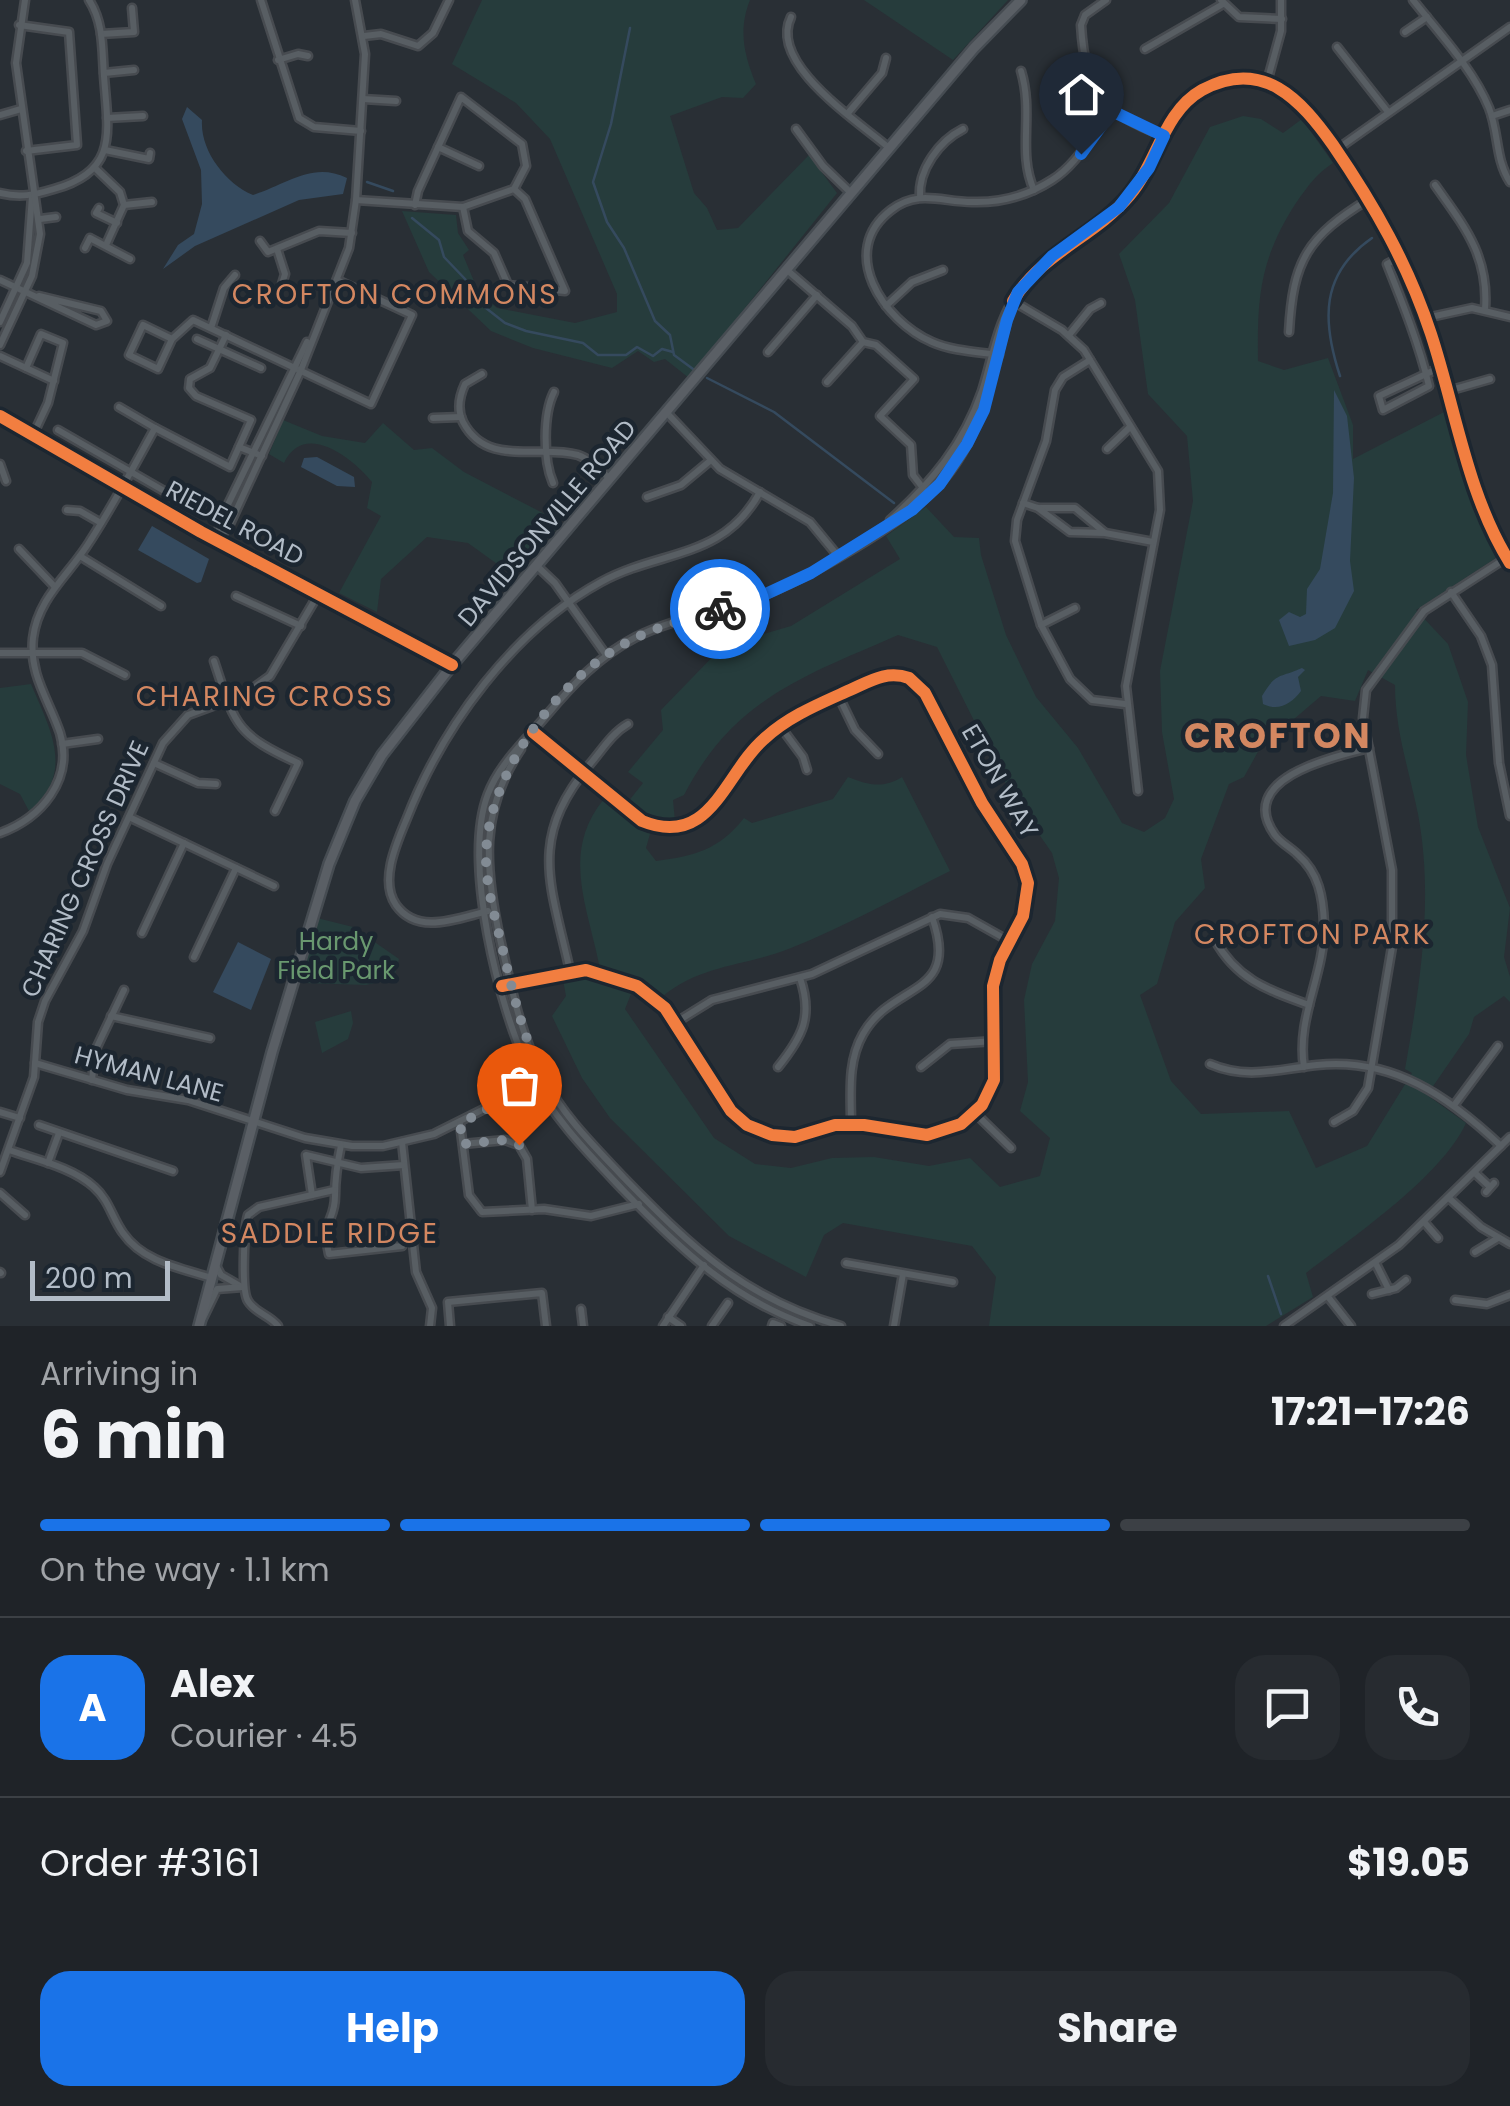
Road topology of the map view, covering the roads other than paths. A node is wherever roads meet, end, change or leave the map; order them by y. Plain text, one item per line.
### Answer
1 (25, 0) edge
2 (89, 0) edge
3 (261, 0) edge
4 (355, 0) edge
5 (449, 0) edge
6 (1021, 0) edge
7 (1106, 0) edge
8 (1281, 0) edge
9 (1414, 0) edge
10 (1222, 2) edge
11 (132, 8) dead end
12 (791, 17) dead end
13 (1427, 17) junction
14 (1282, 19) junction
15 (19, 26) junction
16 (1510, 27) edge
17 (1405, 32) dead end
18 (101, 34) junction
19 (364, 36) junction
20 (1338, 47) dead end
21 (1145, 50) dead end
22 (308, 56) dead end
23 (886, 58) dead end
24 (278, 60) junction
25 (1460, 62) junction
26 (134, 70) dead end
27 (1021, 71) dead end
28 (104, 73) junction
29 (1267, 82) junction
30 (363, 99) junction
31 (396, 101) dead end
32 (21, 109) junction
33 (1510, 110) edge
34 (1112, 111) junction
35 (1388, 112) junction
36 (848, 113) junction
37 (0, 115) edge
38 (143, 116) dead end
39 (1492, 116) junction
40 (107, 118) junction
41 (963, 129) dead end
42 (796, 130) dead end
43 (361, 131) junction
44 (1164, 136) junction
45 (438, 147) junction
46 (889, 148) junction
47 (106, 150) junction
48 (1336, 150) junction
49 (26, 151) junction
50 (150, 153) dead end
51 (478, 166) dead end
52 (95, 168) junction
53 (1510, 182) edge
54 (1435, 185) dead end
55 (514, 189) junction
56 (1034, 190) junction
57 (0, 193) edge
58 (851, 193) junction
59 (32, 195) junction
60 (920, 197) junction
61 (1369, 199) junction
62 (356, 200) junction
63 (152, 202) dead end
64 (124, 204) junction
65 (415, 204) junction
66 (463, 207) junction
67 (99, 208) dead end
68 (56, 217) dead end
69 (40, 219) junction
70 (117, 224) junction
71 (352, 232) junction
72 (260, 242) dead end
73 (106, 245) junction
74 (85, 248) dead end
75 (276, 248) junction
76 (1401, 257) junction
77 (130, 259) dead end
78 (787, 270) junction
79 (943, 270) dead end
80 (235, 275) dead end
81 (0, 280) edge
82 (336, 280) junction
83 (282, 284) dead end
84 (16, 288) junction
85 (25, 292) junction
86 (39, 296) junction
87 (817, 296) junction
88 (1012, 302) junction
89 (1101, 303) dead end
90 (886, 306) junction
91 (1484, 309) junction
92 (1510, 317) edge
93 (1426, 318) junction
94 (0, 322) edge
95 (211, 328) junction
96 (1289, 332) dead end
97 (226, 335) junction
98 (1069, 336) junction
99 (172, 339) junction
100 (197, 339) dead end
101 (863, 342) junction
102 (0, 345) edge
103 (220, 349) junction
104 (768, 352) dead end
105 (990, 354) junction
106 (1000, 355) junction
107 (0, 356) edge
108 (1090, 360) junction
109 (1441, 367) junction
110 (26, 368) junction
111 (261, 368) dead end
112 (296, 368) junction
113 (1426, 372) junction
114 (482, 374) dead end
115 (1490, 379) dead end
116 (54, 381) junction
117 (827, 382) dead end
118 (1448, 391) junction
119 (554, 392) dead end
120 (119, 407) dead end
121 (666, 413) junction
122 (0, 416) edge
123 (460, 417) junction
124 (434, 418) dead end
125 (1130, 427) junction
126 (156, 428) junction
127 (58, 430) dead end
128 (33, 436) junction
129 (239, 446) junction
130 (1107, 449) dead end
131 (252, 452) junction
132 (548, 454) junction
133 (262, 456) junction
134 (710, 460) junction
135 (0, 464) edge
136 (130, 472) junction
137 (610, 479) junction
138 (6, 481) dead end
139 (553, 482) dead end
140 (122, 486) junction
141 (926, 491) junction
142 (760, 492) junction
143 (647, 497) dead end
144 (1023, 503) junction
145 (192, 507) dead end
146 (1038, 508) junction
147 (67, 510) dead end
148 (101, 523) junction
149 (1105, 533) junction
150 (217, 541) junction
151 (1153, 542) junction
152 (19, 549) dead end
153 (80, 556) junction
154 (838, 556) junction
155 (1509, 559) edge
156 (537, 566) junction
157 (54, 587) junction
158 (318, 592) junction
159 (1451, 592) junction
160 (236, 596) dead end
161 (568, 602) junction
162 (161, 606) dead end
163 (1074, 608) dead end
164 (1041, 625) junction
165 (301, 626) junction
166 (0, 653) edge
167 (32, 653) junction
168 (606, 655) junction
169 (214, 661) dead end
170 (452, 664) junction
171 (126, 675) dead end
172 (838, 695) junction
173 (226, 700) junction
174 (1126, 704) junction
175 (628, 724) dead end
176 (780, 726) junction
177 (533, 732) junction
178 (98, 739) dead end
179 (62, 744) junction
180 (1369, 748) junction
181 (878, 754) dead end
182 (154, 763) junction
183 (806, 770) dead end
184 (583, 773) junction
185 (216, 784) dead end
186 (1138, 791) dead end
187 (275, 811) dead end
188 (1510, 816) edge
189 (129, 817) junction
190 (0, 833) edge
191 (184, 843) junction
192 (236, 868) junction
193 (274, 886) dead end
194 (489, 911) junction
195 (932, 917) junction
196 (142, 932) dead end
197 (1216, 940) dead end
198 (1009, 941) junction
199 (194, 957) dead end
200 (570, 972) junction
201 (800, 978) junction
202 (506, 986) junction
203 (124, 990) dead end
204 (1309, 1005) junction
205 (111, 1016) junction
206 (675, 1023) junction
207 (210, 1038) dead end
208 (995, 1041) junction
209 (1498, 1046) dead end
210 (35, 1063) junction
211 (1210, 1064) dead end
212 (778, 1067) dead end
213 (1304, 1067) junction
214 (921, 1068) dead end
215 (1373, 1068) junction
216 (92, 1080) junction
217 (540, 1081) junction
218 (1455, 1104) junction
219 (0, 1112) edge
220 (974, 1113) junction
221 (20, 1118) junction
222 (1334, 1122) dead end
223 (460, 1124) junction
224 (39, 1125) dead end
225 (253, 1125) junction
226 (851, 1125) junction
227 (59, 1133) junction
228 (1510, 1137) edge
229 (402, 1142) junction
230 (463, 1144) junction
231 (341, 1145) junction
232 (1501, 1146) junction
233 (1010, 1148) dead end
234 (9, 1150) junction
235 (48, 1164) junction
236 (336, 1164) junction
237 (404, 1165) junction
238 (174, 1170) dead end
239 (0, 1172) edge
240 (1476, 1174) junction
241 (1490, 1187) dead end
242 (334, 1190) junction
243 (0, 1193) edge
244 (312, 1195) junction
245 (1450, 1199) junction
246 (641, 1202) junction
247 (532, 1210) junction
248 (24, 1215) dead end
249 (1425, 1223) junction
250 (412, 1237) junction
251 (1438, 1238) dead end
252 (1498, 1238) junction
253 (1510, 1244) edge
254 (1475, 1252) dead end
255 (846, 1263) dead end
256 (216, 1264) junction
257 (705, 1264) junction
258 (1376, 1264) junction
259 (903, 1274) junction
260 (212, 1278) junction
261 (1406, 1280) dead end
262 (954, 1282) dead end
263 (243, 1287) junction
264 (1389, 1290) junction
265 (1372, 1294) dead end
266 (1510, 1295) edge
267 (1329, 1298) junction
268 (1455, 1300) dead end
269 (728, 1303) dead end
270 (581, 1309) dead end
271 (668, 1317) junction
272 (199, 1323) edge
273 (278, 1326) edge
274 (430, 1326) edge
275 (450, 1326) edge
276 (546, 1326) edge
277 (582, 1326) edge
278 (663, 1326) edge
279 (681, 1326) edge
280 (712, 1326) edge
281 (810, 1326) edge
282 (841, 1326) edge
283 (894, 1326) edge
284 (1284, 1326) edge
285 (1351, 1326) edge

1 - 15 street
2 - 18 street
3 - 24 street
4 - 19 street
5 - 19 street
6 - 46 main road, DAVIDSONVILLE ROAD
7 - 34 street
8 - 14 street
9 - 13 street
10 - 14 street
10 - 21 street
11 - 18 street
12 - 36 street
13 - 17 street
13 - 25 street
14 - 29 street
15 - 32 street
15 - 49 street
16 - 25 street
18 - 28 street
19 - 30 street
20 - 35 street
22 - 24 street
23 - 36 street
24 - 43 street
25 - 35 street
25 - 39 street
26 - 28 street
27 - 56 street
28 - 40 street
29 - 44 street
29 - 48 street
30 - 31 street
30 - 43 street
32 - 37 street
32 - 49 street
33 - 39 street
34 - 44 street
34 - 56 street
35 - 48 street
36 - 46 street
38 - 40 street
39 - 53 street
40 - 47 street
41 - 60 street
42 - 58 street
43 - 62 street
44 - 88 street
45 - 51 street
45 - 55 street
45 - 65 street
46 - 58 main road, DAVIDSONVILLE ROAD
47 - 50 street
47 - 52 street
48 - 61 street
49 - 59 street
52 - 59 street
52 - 64 street
54 - 91 street
55 - 66 street
55 - 66 street
56 - 60 street
57 - 59 street
58 - 78 main road, DAVIDSONVILLE ROAD
59 - 69 street
59 - 84 street
60 - 90 street
61 - 76 street
61 - 96 street
62 - 65 street
62 - 71 street
63 - 64 street
64 - 70 street
65 - 66 street
67 - 70 street
68 - 69 street
69 - 85 street
70 - 73 street
71 - 75 street
71 - 82 street
72 - 75 street
73 - 74 street
73 - 77 street
75 - 83 street
76 - 93 street
76 - 113 street
78 - 87 street
78 - 121 main road, DAVIDSONVILLE ROAD
79 - 90 street
80 - 95 street
81 - 84 street
82 - 112 street
82 - 112 street
84 - 85 street
84 - 94 street
85 - 86 street
85 - 102 street
86 - 86 street
87 - 101 street
87 - 104 street
88 - 98 street
88 - 105 street
88 - 106 street
89 - 98 street
90 - 105 street
91 - 92 street
91 - 93 street
93 - 109 street
95 - 97 street
95 - 99 street
97 - 103 street
97 - 112 street
98 - 108 street
99 - 99 street
100 - 103 street
101 - 117 street
101 - 141 street
103 - 111 street
103 - 129 street
105 - 106 street
105 - 141 street
106 - 141 street
107 - 110 street
108 - 125 street
108 - 144 street
109 - 113 street
109 - 118 street
110 - 116 street
110 - 116 street
112 - 131 street
112 - 133 street
113 - 113 street
114 - 123 street
115 - 118 street
116 - 128 street
118 - 155 street
119 - 132 street
120 - 126 street
121 - 134 street
121 - 137 main road, DAVIDSONVILLE ROAD
122 - 128 street, RIEDEL ROAD
123 - 124 street
123 - 132 street
125 - 130 street
125 - 151 street
126 - 129 street
126 - 136 street
127 - 136 street
128 - 140 street, RIEDEL ROAD
129 - 131 street
131 - 133 street
131 - 150 street
132 - 137 street
132 - 139 street
133 - 150 street
134 - 142 street
134 - 143 street
135 - 138 street
136 - 140 street
136 - 145 street
137 - 156 main road, DAVIDSONVILLE ROAD
140 - 148 street
140 - 150 street, RIEDEL ROAD
141 - 154 street
142 - 154 street
142 - 161 street
144 - 146 street
144 - 164 street
146 - 149 street
146 - 149 street
147 - 148 street
148 - 153 street
149 - 151 street
150 - 158 street, RIEDEL ROAD
151 - 174 street
152 - 157 street
153 - 157 street
153 - 162 street
154 - 168 street
155 - 159 street
156 - 161 street
156 - 170 main road, DAVIDSONVILLE ROAD
157 - 167 street
158 - 165 street, CHARING CROSS DRIVE
158 - 170 street, RIEDEL ROAD
159 - 180 street
159 - 188 street
160 - 165 street
161 - 168 street
161 - 194 street
163 - 164 street
164 - 174 street
165 - 173 street, CHARING CROSS DRIVE
166 - 167 street
167 - 171 street
167 - 179 street
168 - 177 street
169 - 173 street
170 - 225 main road, DAVIDSONVILLE ROAD
172 - 176 street, ETON WAY
172 - 181 street
172 - 198 street, ETON WAY
173 - 182 street, CHARING CROSS DRIVE
173 - 187 street
174 - 186 street
175 - 184 street
176 - 183 street
176 - 184 street, ETON WAY
177 - 184 street, ETON WAY
177 - 194 street
178 - 179 street
179 - 190 street
180 - 204 street
180 - 215 street
182 - 185 street
182 - 189 street, CHARING CROSS DRIVE
184 - 200 street
189 - 191 street
189 - 210 street, CHARING CROSS DRIVE
191 - 192 street
191 - 196 street
192 - 193 street
192 - 199 street
194 - 202 street
195 - 198 street
195 - 201 street
195 - 226 street
197 - 204 street
198 - 208 street, ETON WAY
200 - 202 street
200 - 206 street
201 - 206 street
201 - 212 street
202 - 217 street
203 - 205 street
204 - 213 street
205 - 207 street
205 - 216 street
206 - 226 street
208 - 214 street
208 - 220 street, ETON WAY
209 - 218 street
210 - 216 street, HYMAN LANE
210 - 221 street, CHARING CROSS DRIVE
211 - 213 street
213 - 215 street
215 - 218 street
215 - 222 street
216 - 225 street, HYMAN LANE
217 - 223 street, HYMAN LANE
217 - 246 street
218 - 232 street
219 - 221 street
220 - 226 street
220 - 233 street
221 - 234 street, CHARING CROSS DRIVE
223 - 229 street, HYMAN LANE
223 - 230 street
224 - 227 street
225 - 231 street, HYMAN LANE
225 - 256 main road, DAVIDSONVILLE ROAD
227 - 235 street
227 - 238 street
228 - 232 street
229 - 231 street, HYMAN LANE
229 - 237 street
230 - 247 street
230 - 247 street
231 - 236 street
232 - 240 street
234 - 235 street
234 - 239 street, CHARING CROSS DRIVE
235 - 260 street
236 - 237 street
236 - 242 street
236 - 244 street
237 - 250 street
240 - 241 street
240 - 245 street
242 - 244 street
242 - 250 street
243 - 248 street
244 - 263 street
245 - 249 street
245 - 252 street
246 - 247 street
246 - 257 street
249 - 251 street
249 - 258 street
250 - 274 street
252 - 253 street
252 - 254 street
255 - 259 street
256 - 260 main road, DAVIDSONVILLE ROAD
256 - 263 street
257 - 271 street
257 - 281 street
257 - 282 street
258 - 264 street
258 - 267 street
259 - 262 street
259 - 283 street
260 - 272 main road, DAVIDSONVILLE ROAD
261 - 264 street
263 - 272 street
263 - 273 street
264 - 265 street
266 - 268 street
267 - 284 street
267 - 285 street
269 - 280 street
270 - 277 street
271 - 278 street
271 - 279 street
275 - 276 street

